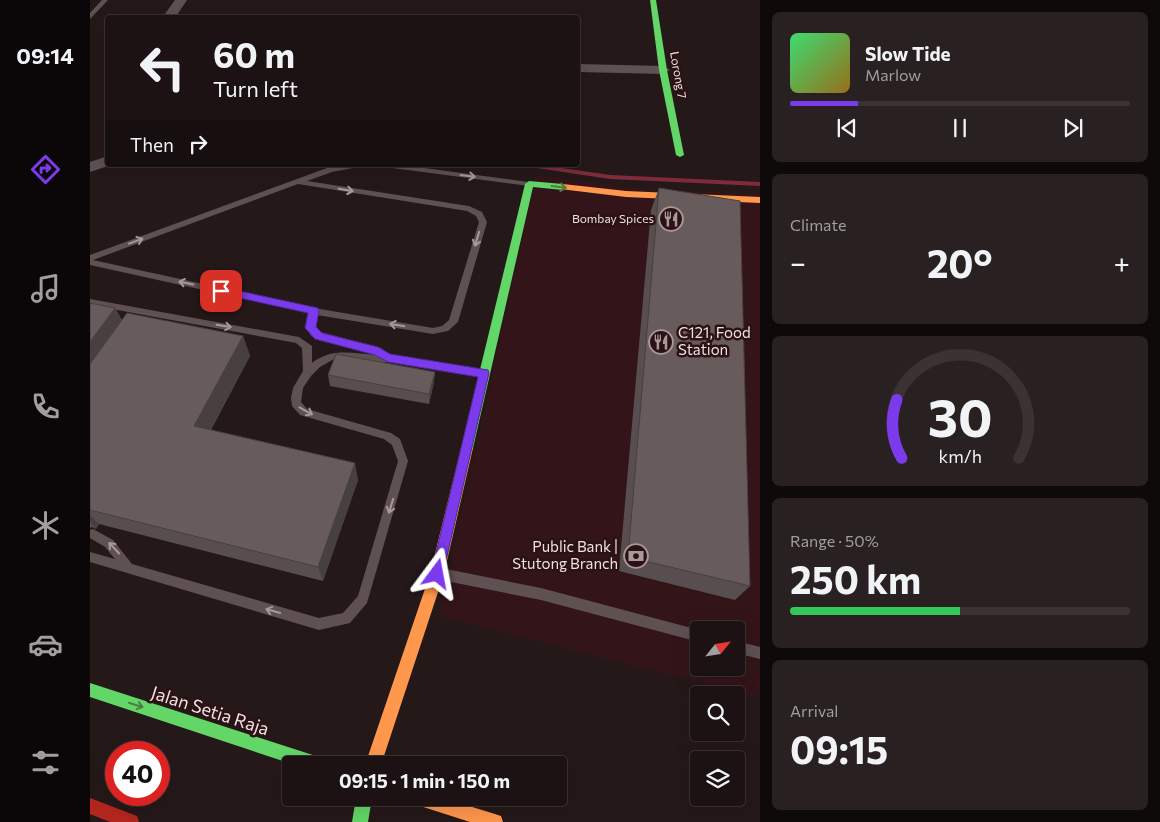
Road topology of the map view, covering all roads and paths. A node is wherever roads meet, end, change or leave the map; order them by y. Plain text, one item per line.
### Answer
1 (105, 0) edge
2 (181, 0) edge
3 (652, 0) edge
4 (170, 15) edge
5 (90, 17) edge
6 (580, 68) edge
7 (662, 70) junction
8 (680, 155) dead end
9 (105, 162) edge
10 (90, 166) edge
11 (345, 167) edge
12 (400, 167) edge
13 (298, 182) junction
14 (529, 184) junction
15 (760, 200) edge
16 (90, 258) edge
17 (90, 262) edge
18 (90, 302) edge
19 (314, 311) junction
20 (388, 358) junction
21 (308, 372) junction
22 (484, 373) junction
23 (93, 534) edge
24 (90, 557) edge
25 (128, 568) junction
26 (437, 574) junction
27 (690, 634) edge
28 (745, 649) edge
29 (760, 653) edge
30 (90, 690) edge
31 (292, 756) edge
32 (376, 756) edge
33 (90, 806) edge
34 (363, 806) edge
35 (445, 806) edge
36 (131, 822) edge
37 (360, 822) edge
38 (495, 822) edge

1 - 5 lane
2 - 4 street
3 - 7 street, Lorong 7
6 - 7 street
7 - 8 street, Lorong 7
9 - 10 street
11 - 13 lane
12 -> 14 lane
16 -> 13 lane
13 -> 19 lane
14 -> 15 street
14 - 22 street
19 -> 17 lane
18 -> 21 lane
19 - 20 lane
20 - 21 lane
20 - 22 lane
21 -> 25 lane
22 - 26 street
25 -> 23 lane
24 - 25 lane
26 - 27 lane
26 - 32 street
28 - 29 lane
30 -> 31 street, Jalan Setia Raja
33 - 36 street
34 - 37 street
35 - 38 street

